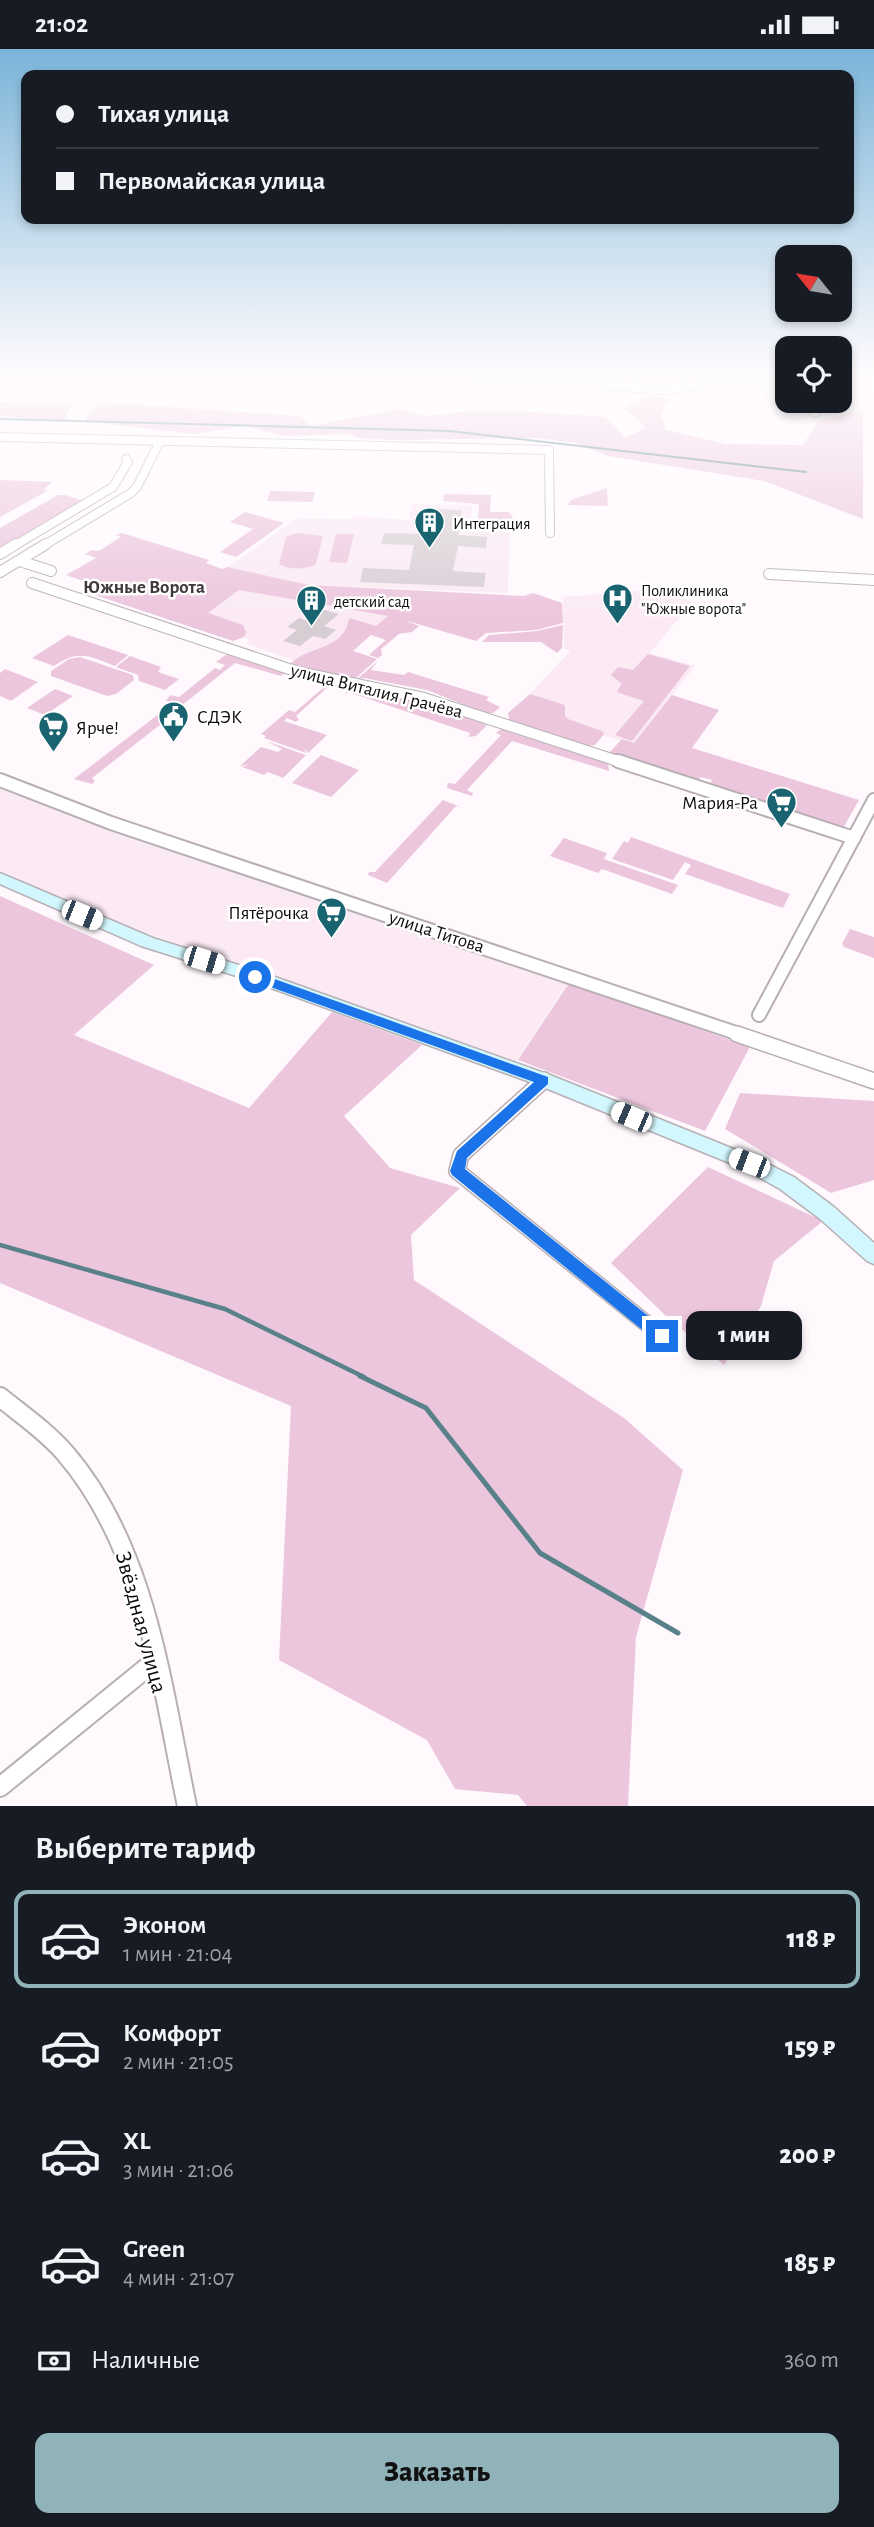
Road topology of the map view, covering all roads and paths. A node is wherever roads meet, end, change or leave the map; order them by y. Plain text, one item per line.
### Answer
1 (154, 454) edge
2 (549, 454) edge
3 (126, 459) dead end
4 (550, 533) dead end
5 (0, 554) edge
6 (20, 561) junction
7 (0, 572) edge
8 (769, 574) dead end
9 (874, 580) edge
10 (0, 780) edge
11 (874, 800) edge
12 (854, 838) junction
13 (0, 878) edge
14 (759, 1015) dead end
15 (544, 1080) junction
16 (874, 1081) edge
17 (874, 1255) edge
18 (662, 1336) dead end
19 (0, 1397) edge
20 (155, 1661) junction
21 (0, 1787) edge
22 (187, 1806) edge

1 - 6 street
2 - 4 street
3 - 5 street
6 - 7 street
6 - 12 street, улица Виталия Грачёва
8 - 9 street
10 - 16 street, улица Титова
11 - 12 street
12 - 14 street
13 - 15 street
15 - 17 street
15 - 18 street
19 - 20 street, Звёздная улица
20 - 21 street
20 - 22 street, Звёздная улица

